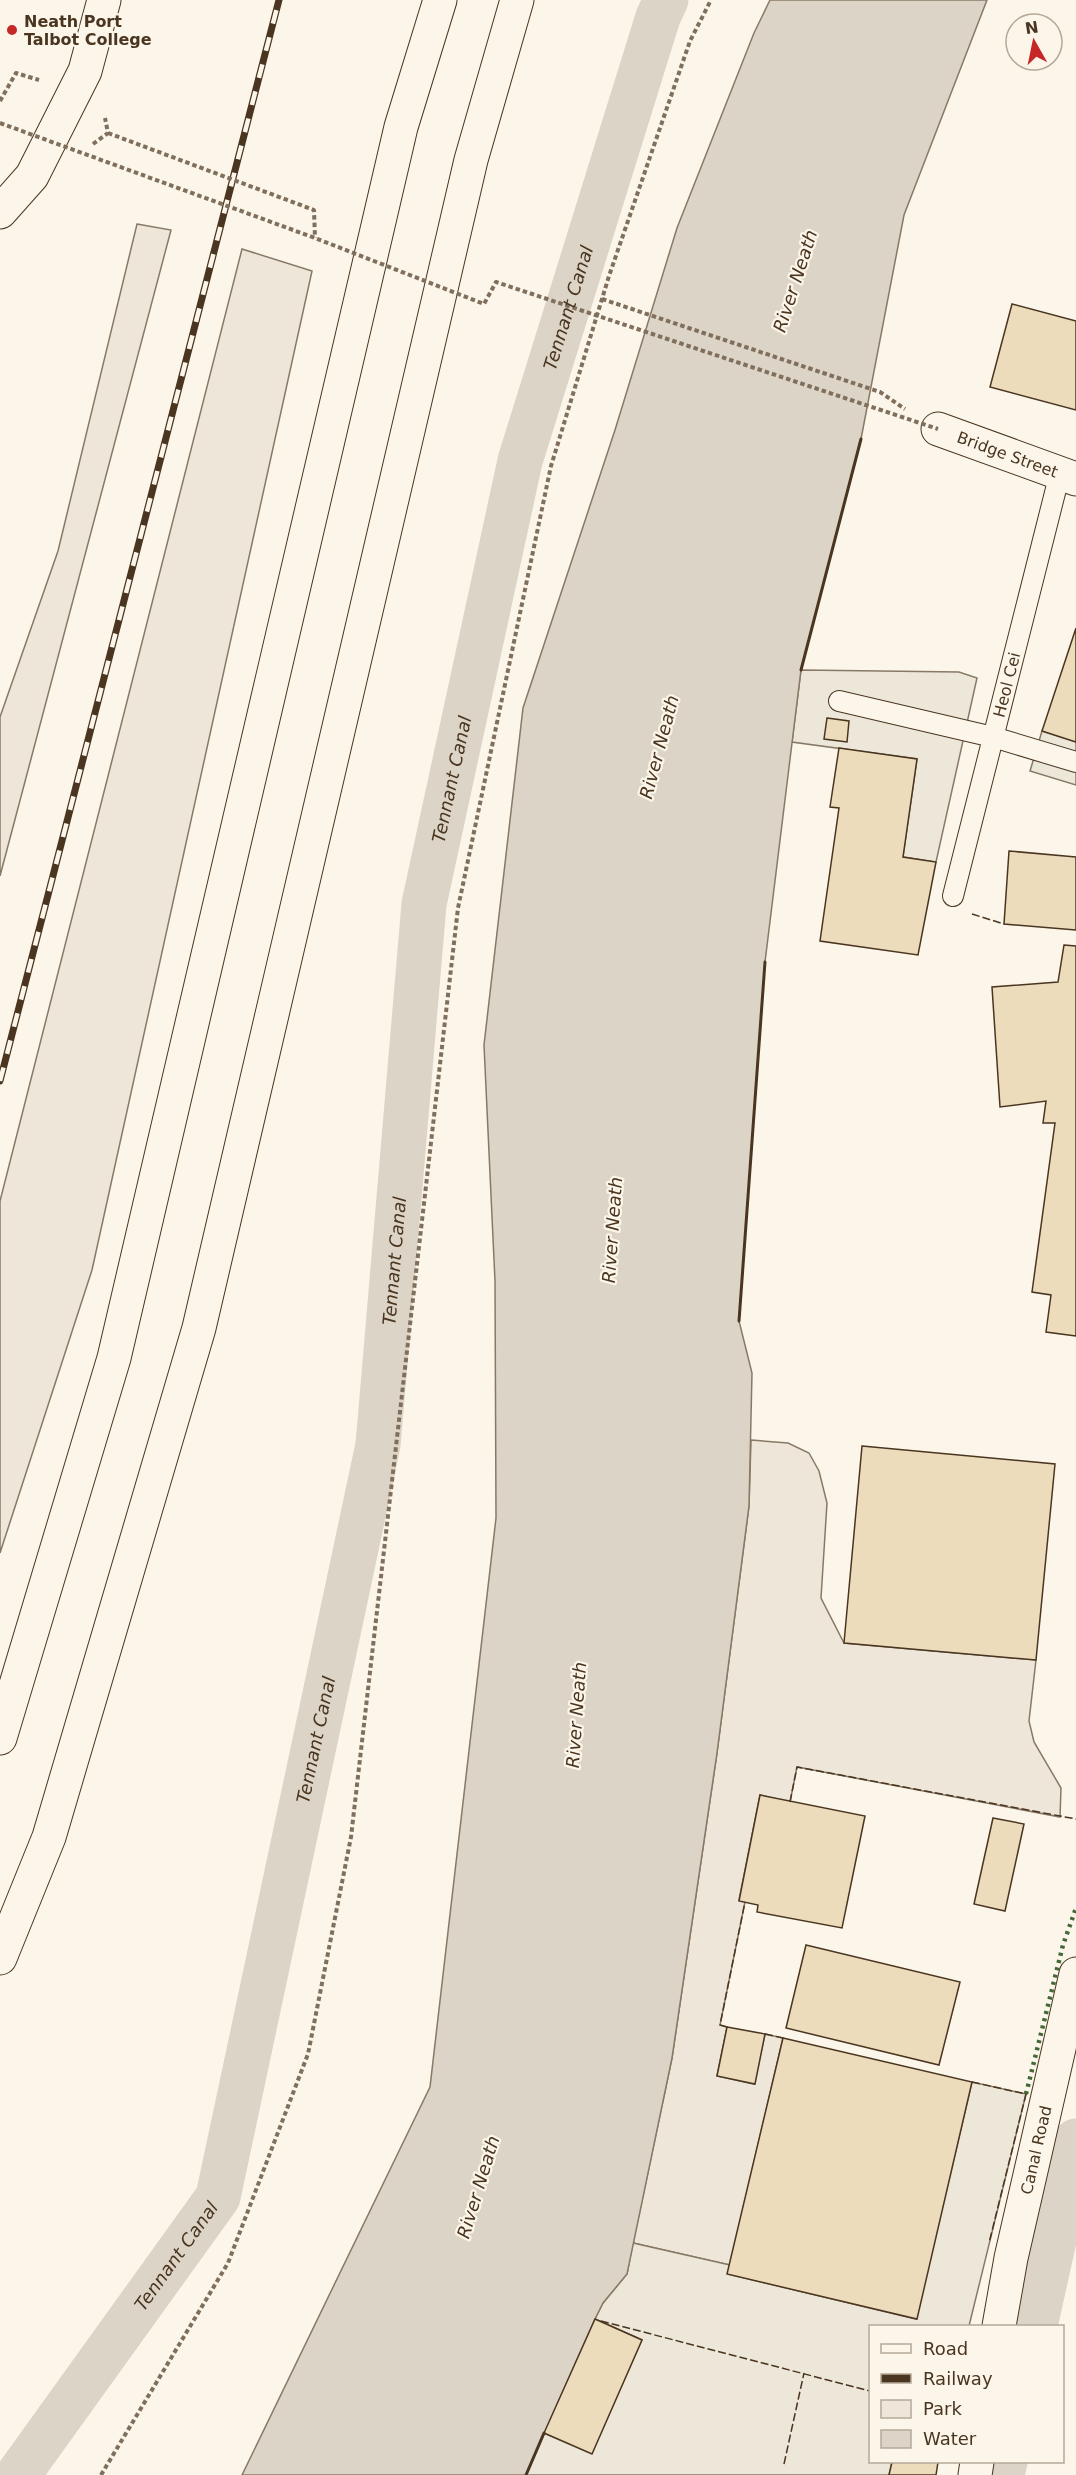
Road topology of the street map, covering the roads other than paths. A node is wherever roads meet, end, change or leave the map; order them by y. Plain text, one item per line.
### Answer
1 (104, 0) edge
2 (440, 0) edge
3 (517, 0) edge
4 (8, 203) edge
5 (938, 429) road end
6 (1068, 476) edge
7 (839, 701) dead end
8 (993, 737) junction
9 (1076, 762) edge
10 (953, 896) dead end
11 (0, 1738) edge
12 (0, 1958) edge
13 (1076, 1974) edge
14 (999, 2325) edge

1 - 4 main road
2 - 11 main road
3 - 12 main road
5 - 6 main road, Bridge Street
6 - 8 lane, Heol Cei
7 - 8 lane
8 - 9 lane
8 - 10 lane, Heol Cei
13 - 14 main road, Canal Road

